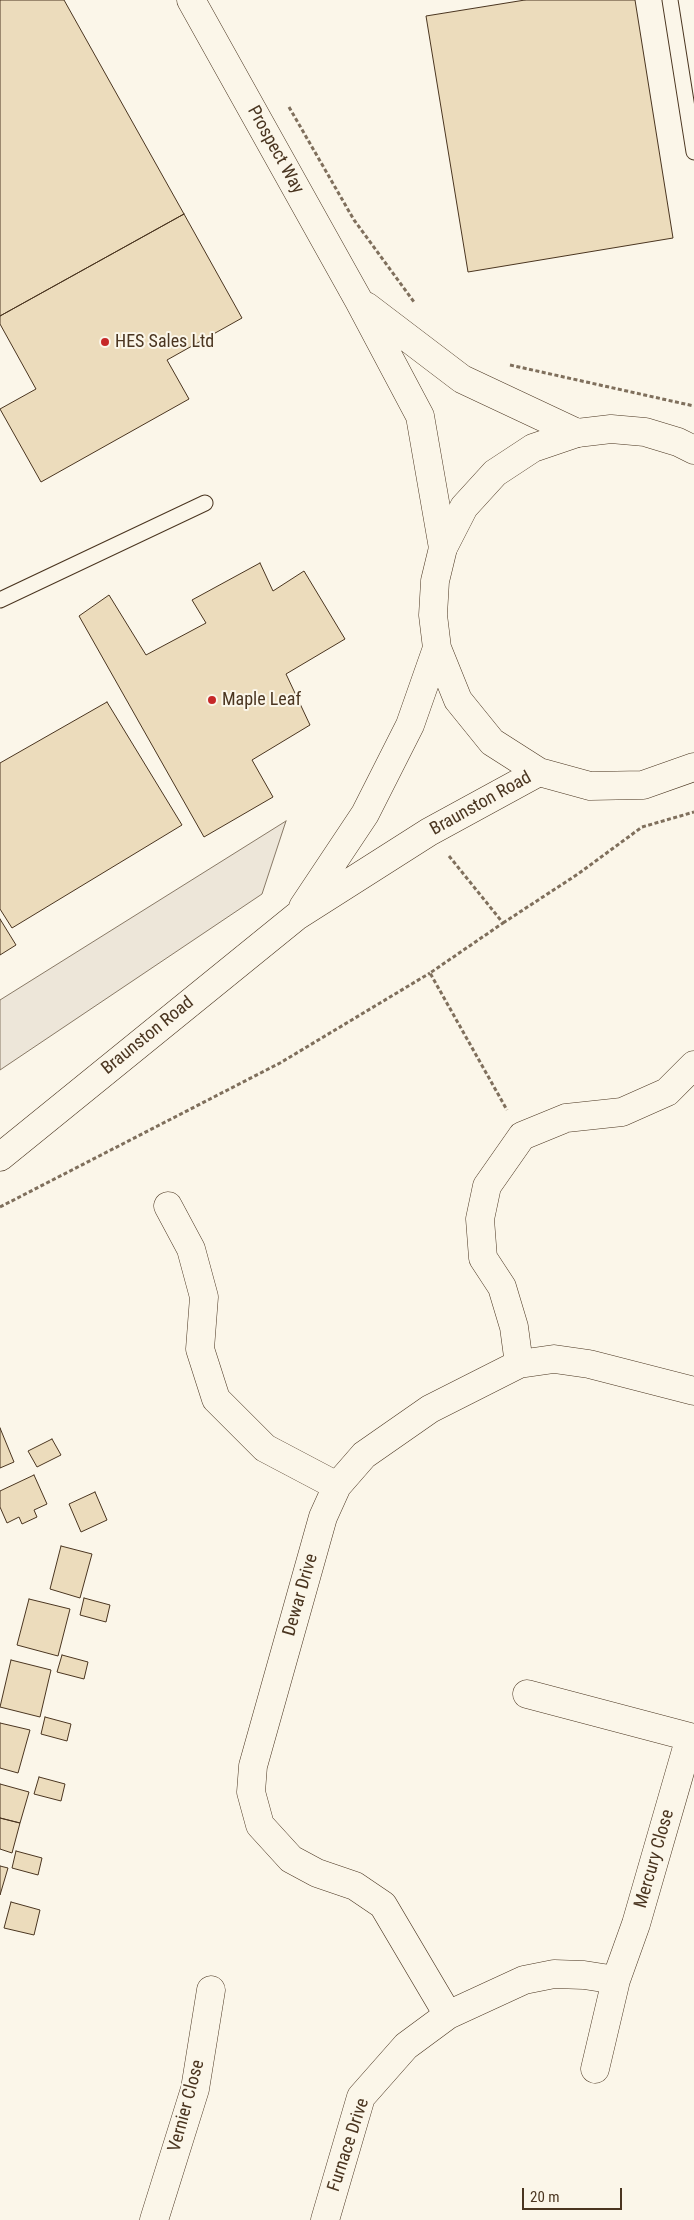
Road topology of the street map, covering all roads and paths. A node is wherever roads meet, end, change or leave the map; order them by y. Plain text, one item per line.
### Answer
1 (191, 0) edge
2 (670, 0) edge
3 (286, 102) dead end
4 (694, 152) edge
5 (359, 301) junction
6 (417, 305) dead end
7 (508, 364) dead end
8 (694, 406) edge
9 (577, 433) junction
10 (694, 450) edge
11 (205, 503) dead end
12 (443, 548) junction
13 (0, 600) edge
14 (437, 648) junction
15 (694, 767) edge
16 (539, 772) junction
17 (694, 812) edge
18 (430, 832) junction
19 (297, 916) junction
20 (503, 923) junction
21 (430, 973) junction
22 (694, 1065) edge
23 (522, 1136) junction
24 (0, 1157) edge
25 (168, 1206) dead end
26 (0, 1207) edge
27 (519, 1364) junction
28 (694, 1391) edge
29 (337, 1486) junction
30 (527, 1694) dead end
31 (692, 1737) edge
32 (616, 1980) junction
33 (211, 1990) dead end
34 (448, 2015) junction
35 (595, 2069) dead end
36 (154, 2220) edge
37 (325, 2220) edge

1 - 5 main road, Prospect Way
2 - 4 lane
3 - 6 path
5 - 9 main road, Prospect Way
5 - 12 main road, Prospect Way
7 - 8 path
9 - 10 main road
9 - 12 main road
11 - 13 lane
12 - 14 main road
14 - 16 main road
14 - 19 main road, Braunston Road
15 - 16 main road
16 - 18 main road, Braunston Road
17 - 20 path
18 - 19 main road, Braunston Road
18 - 20 path
19 - 24 main road, Braunston Road
20 - 21 path
21 - 23 path
21 - 26 path
22 - 23 main road
23 - 27 main road
25 - 29 main road
27 - 28 main road, Dewar Drive
27 - 29 main road, Dewar Drive
29 - 34 main road, Dewar Drive
30 - 31 main road, Mercury Close
31 - 32 main road, Mercury Close
32 - 34 main road
32 - 35 main road, Mercury Close
33 - 36 main road, Vernier Close
34 - 37 main road, Furnace Drive

